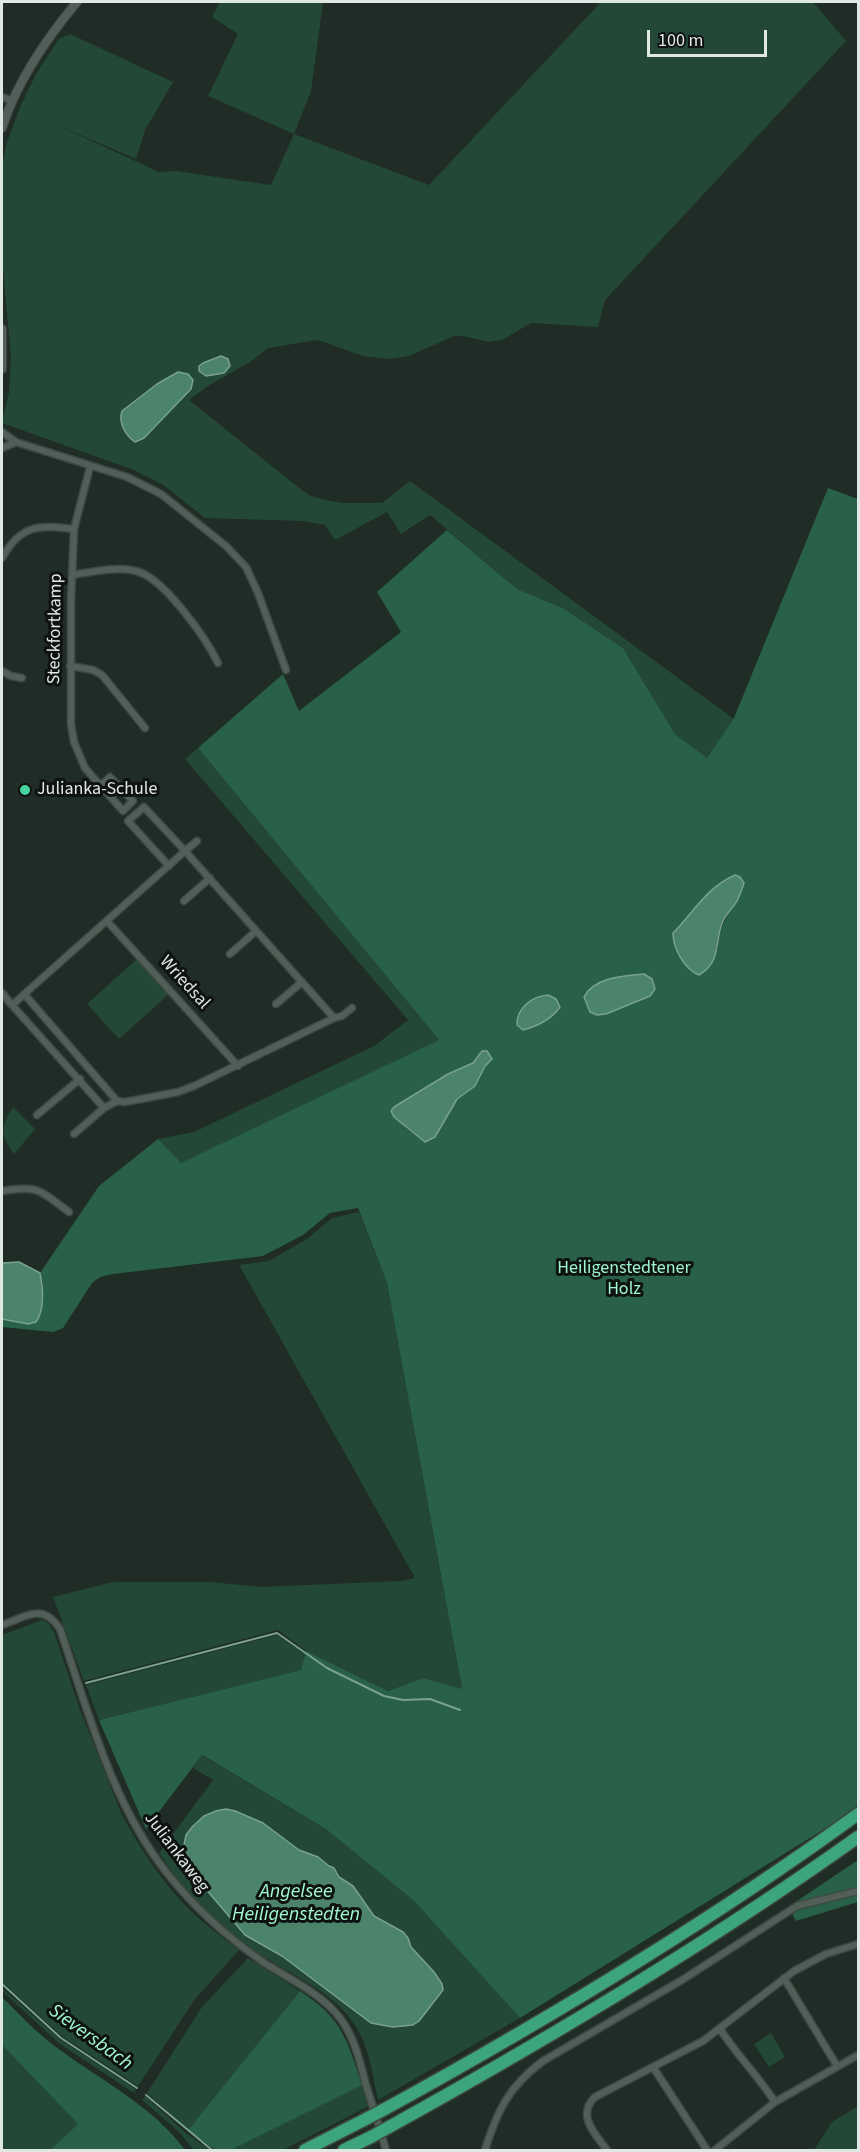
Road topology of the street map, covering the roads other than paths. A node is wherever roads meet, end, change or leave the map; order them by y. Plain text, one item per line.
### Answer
1 (77, 2) edge
2 (2, 97) edge
3 (12, 101) junction
4 (2, 128) edge
5 (2, 329) edge
6 (2, 369) edge
7 (2, 432) edge
8 (16, 442) junction
9 (2, 448) edge
10 (90, 467) junction
11 (74, 529) junction
12 (2, 558) edge
13 (72, 575) junction
14 (218, 663) dead end
15 (70, 666) junction
16 (2, 670) edge
17 (286, 670) dead end
18 (22, 678) dead end
19 (145, 728) dead end
20 (100, 786) junction
21 (197, 841) dead end
22 (185, 851) junction
23 (169, 866) junction
24 (210, 879) junction
25 (184, 901) dead end
26 (107, 921) junction
27 (256, 931) junction
28 (230, 954) dead end
29 (302, 982) junction
30 (2, 993) edge
31 (26, 995) junction
32 (276, 1004) dead end
33 (12, 1005) junction
34 (352, 1008) dead end
35 (334, 1018) junction
36 (238, 1066) junction
37 (80, 1079) junction
38 (117, 1101) junction
39 (104, 1108) junction
40 (37, 1115) dead end
41 (74, 1134) dead end
42 (2, 1191) edge
43 (69, 1212) dead end
44 (2, 1624) edge
45 (858, 1814) edge
46 (858, 1838) edge
47 (858, 1891) edge
48 (858, 1944) edge
49 (784, 1978) junction
50 (720, 2029) junction
51 (858, 2055) edge
52 (837, 2066) junction
53 (653, 2067) junction
54 (775, 2102) junction
55 (305, 2151) edge
56 (344, 2151) edge
57 (386, 2151) edge
58 (485, 2151) edge
59 (607, 2151) edge
60 (707, 2151) edge
61 (715, 2151) edge

1 - 3 street
2 - 3 street
3 - 4 street
5 - 6 street
7 - 8 street
8 - 9 street
8 - 10 street
10 - 11 street, Steckfortkamp
10 - 17 street
11 - 12 street
11 - 13 street, Steckfortkamp
13 - 14 street
13 - 15 street, Steckfortkamp
15 - 19 street
15 - 20 street, Steckfortkamp
16 - 18 street
20 - 20 street, Steckfortkamp
21 - 22 street
22 - 23 street
22 - 23 street
22 - 24 street
23 - 26 street
24 - 25 street
24 - 27 street
26 - 31 street
26 - 36 street, Wriedsal
27 - 28 street
27 - 29 street
29 - 32 street
29 - 35 street
30 - 33 street
31 - 33 street
31 - 38 street
33 - 37 street
34 - 35 street
35 - 36 street
36 - 38 street
37 - 39 street
37 - 40 street
38 - 39 street
39 - 41 street
42 - 43 street
44 - 57 street, Juliankaweg
45 - 55 highway, bridge
46 - 56 highway, bridge
47 - 58 street
48 - 49 street
49 - 50 street
49 - 52 street
50 - 53 street
50 - 54 street
51 - 52 street
52 - 54 street
53 - 59 street
53 - 60 street
54 - 61 street

